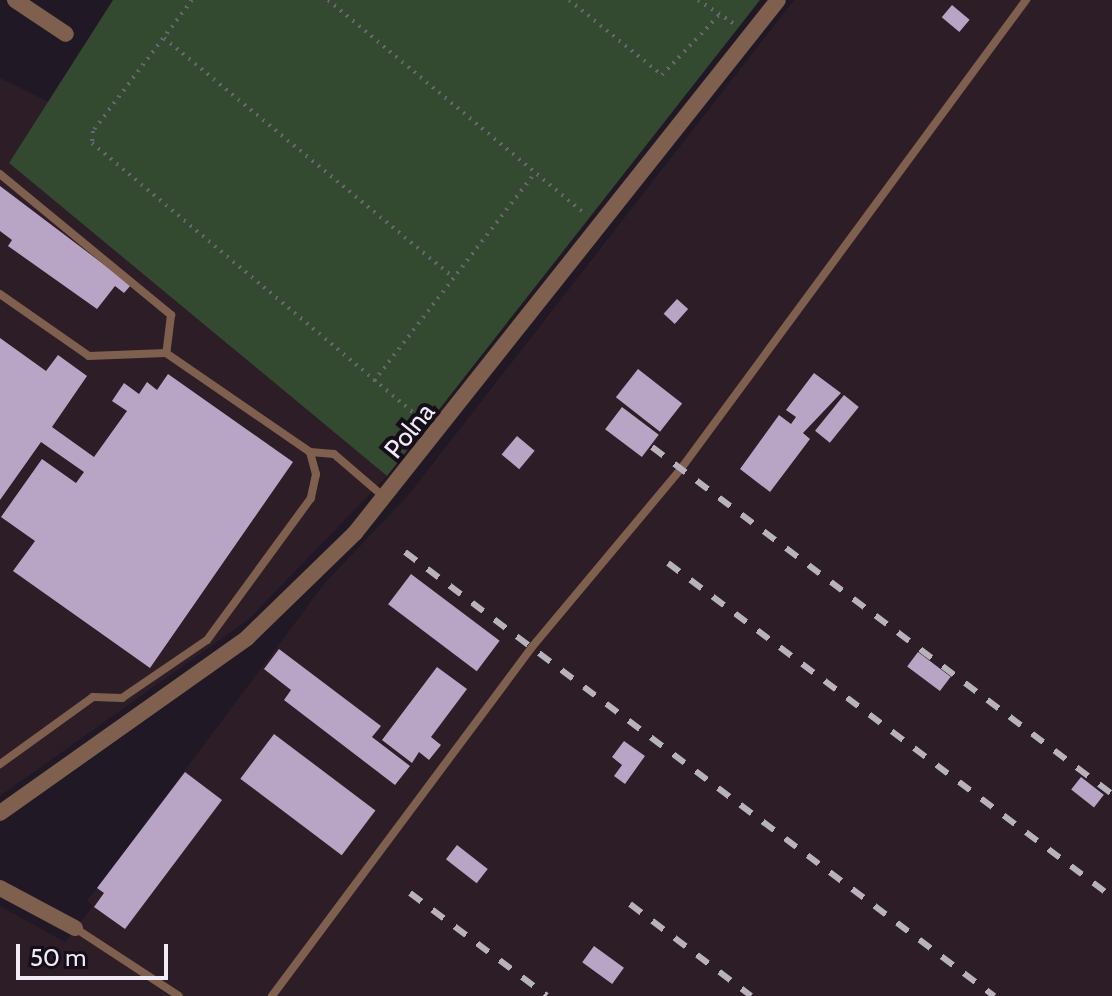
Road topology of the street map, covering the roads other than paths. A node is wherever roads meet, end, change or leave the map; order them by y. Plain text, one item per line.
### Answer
1 (15, 0) edge
2 (778, 0) edge
3 (1026, 0) edge
4 (66, 34) dead end
5 (0, 174) edge
6 (0, 294) edge
7 (166, 353) junction
8 (310, 452) junction
9 (385, 498) junction
10 (0, 764) edge
11 (0, 813) edge
12 (0, 888) edge
13 (75, 928) joint
14 (179, 996) edge
15 (272, 996) edge

1 - 4 street
2 - 9 street, Polna
3 - 15 lane
5 - 7 lane
6 - 7 lane
7 - 8 lane
8 - 9 lane
8 - 10 lane
9 - 11 street, Polna
12 - 13 street
13 - 14 lane

